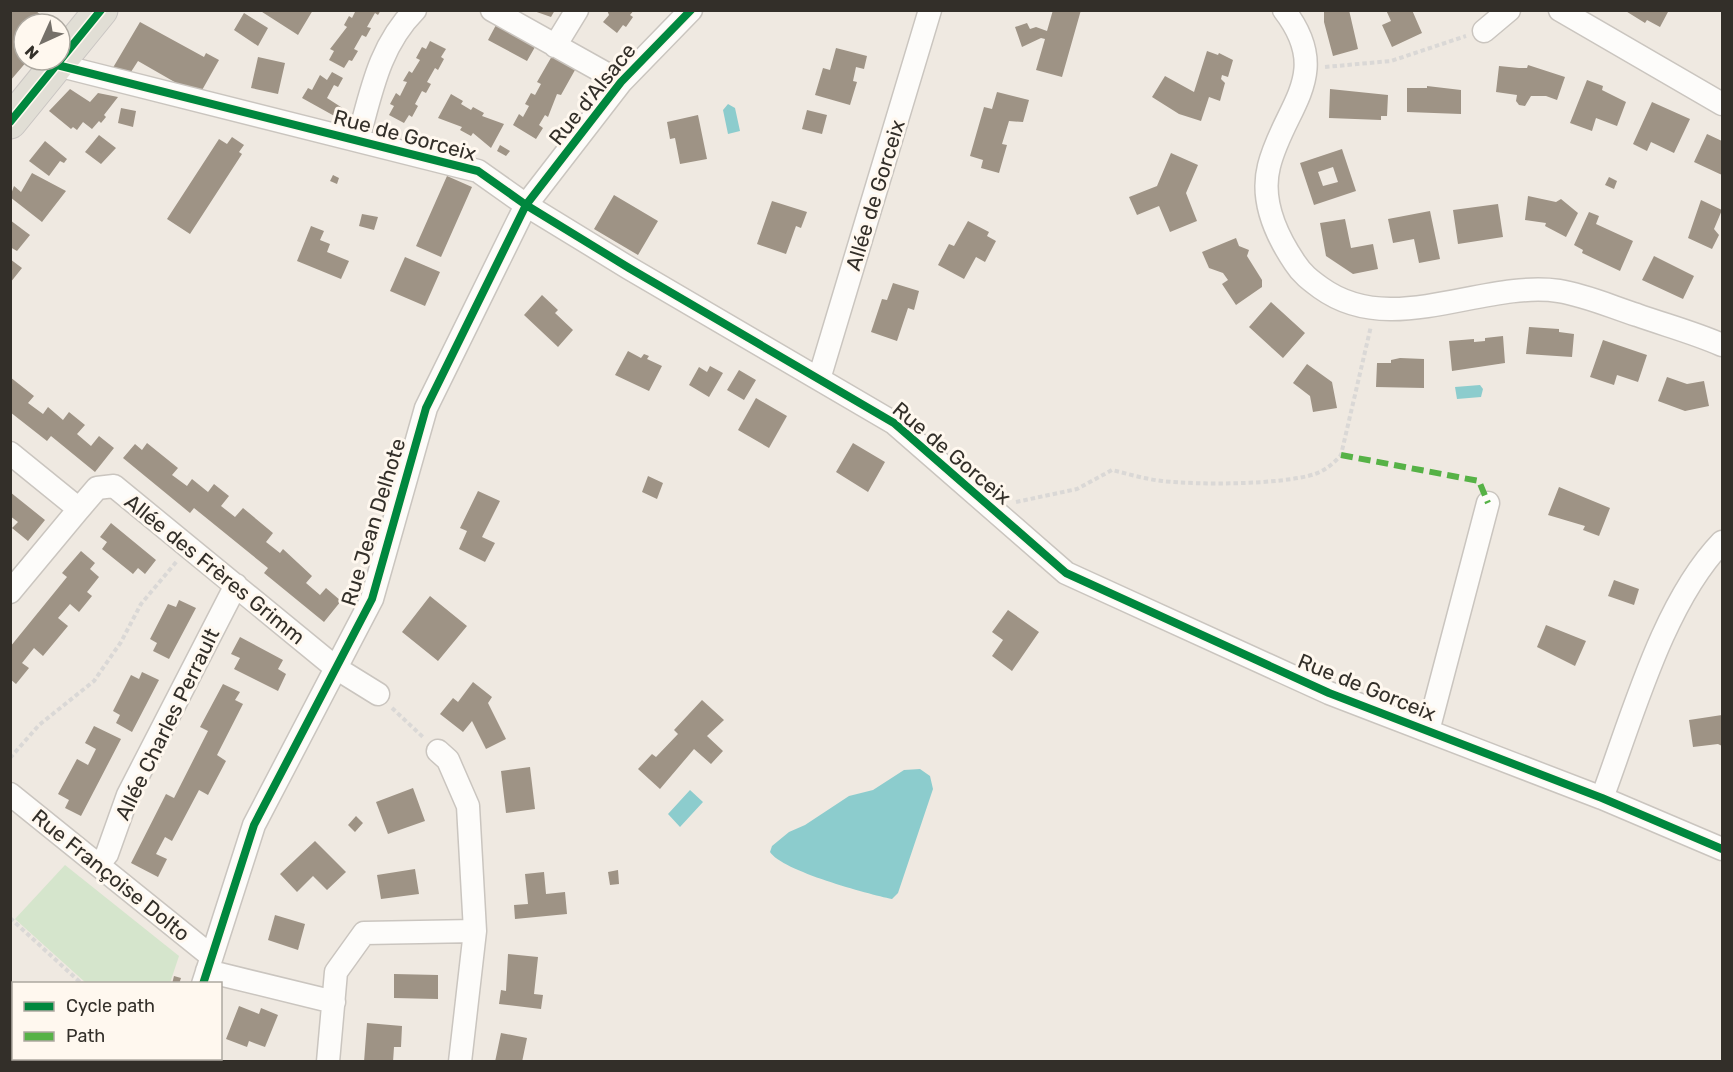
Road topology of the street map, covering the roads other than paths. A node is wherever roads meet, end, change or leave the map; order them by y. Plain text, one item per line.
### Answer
1 (101, 10) edge
2 (415, 10) edge
3 (492, 10) edge
4 (577, 10) edge
5 (691, 10) edge
6 (930, 10) edge
7 (1284, 10) edge
8 (1509, 10) edge
9 (1560, 10) edge
10 (1484, 31) road end
11 (72, 46) edge
12 (555, 46) junction
13 (72, 69) edge
14 (51, 72) edge
15 (621, 82) junction
16 (1722, 104) edge
17 (10, 122) edge
18 (358, 140) junction
19 (526, 205) junction
20 (1721, 340) edge
21 (819, 379) junction
22 (10, 453) edge
23 (1488, 503) dead end
24 (79, 509) junction
25 (1722, 542) edge
26 (236, 585) junction
27 (10, 592) edge
28 (336, 668) junction
29 (378, 694) road end
30 (1428, 731) junction
31 (438, 751) road end
32 (10, 794) edge
33 (1602, 798) junction
34 (1722, 849) edge
35 (99, 864) junction
36 (475, 931) junction
37 (207, 970) edge
38 (334, 1002) junction
39 (328, 1062) edge
40 (460, 1062) edge

1 - 11 main road
2 - 18 street
3 - 12 street
4 - 12 street
5 - 15 street, Rue d'Alsace
6 - 21 street, Allée de Gorceix
7 - 20 street
8 - 10 street
9 - 16 street
12 - 15 street
13 - 18 street, Rue de Gorceix
14 - 17 main road
15 - 19 street, Rue d'Alsace
18 - 19 street, Rue de Gorceix
19 - 21 street, Rue de Gorceix
19 - 28 street, Rue Jean Delhote
21 - 30 street, Rue de Gorceix
22 - 24 street
23 - 30 street
24 - 26 street, Allée des Frères Grimm
24 - 27 street, Allée des Frères Grimm
25 - 33 street
26 - 28 street, Allée des Frères Grimm
26 - 35 street, Allée Charles Perrault
28 - 29 street, Allée des Frères Grimm
28 - 37 street, Rue Jean Delhote
30 - 33 street, Rue de Gorceix
31 - 36 street
32 - 35 street, Rue Françoise Dolto
33 - 34 street, Rue de Gorceix
35 - 37 street, Rue Françoise Dolto
36 - 38 street
36 - 40 street
37 - 38 street
38 - 39 street

